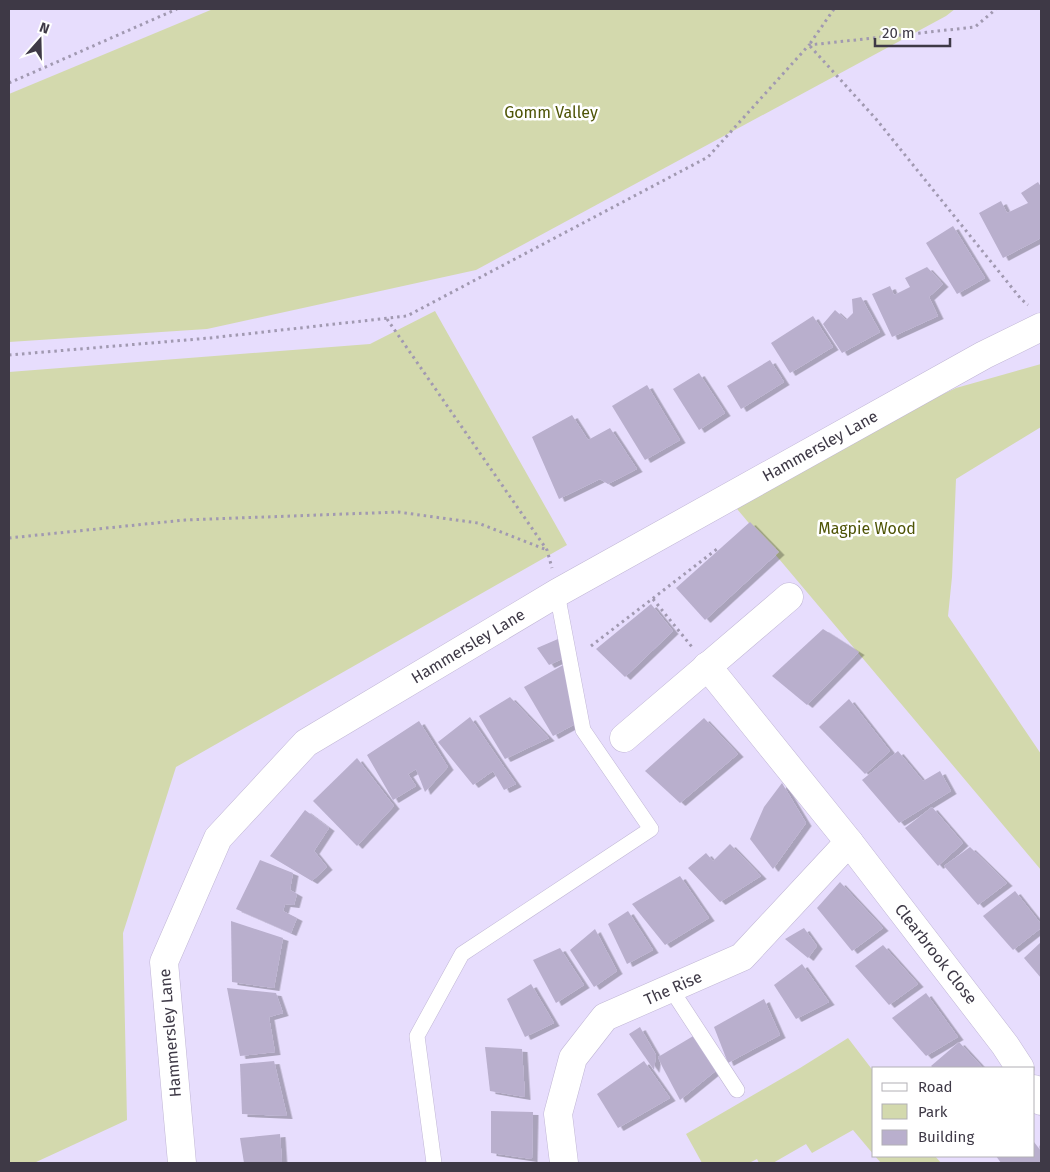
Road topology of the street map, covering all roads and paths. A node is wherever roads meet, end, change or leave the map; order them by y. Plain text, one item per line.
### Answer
1 (177, 9) edge
2 (834, 9) edge
3 (996, 9) edge
4 (809, 45) junction
5 (9, 83) edge
6 (1038, 318) edge
7 (387, 319) junction
8 (9, 355) edge
9 (9, 538) edge
10 (717, 549) dead end
11 (547, 550) junction
12 (557, 593) junction
13 (789, 597) dead end
14 (653, 599) junction
15 (591, 646) dead end
16 (707, 666) junction
17 (624, 738) dead end
18 (849, 842) junction
19 (671, 989) junction
20 (1019, 1067) edge
21 (737, 1090) dead end
22 (182, 1163) edge
23 (434, 1163) edge
24 (564, 1163) edge

1 - 5 path
2 - 4 path
3 - 4 path
4 - 6 path
4 - 7 path
6 - 12 street, Hammersley Lane
7 - 8 path
7 - 11 path
9 - 11 path
10 - 14 path
11 - 12 path
12 - 22 street, Hammersley Lane
12 - 23 lane
13 - 16 street
14 - 15 path
14 - 16 path
16 - 17 street
16 - 18 street, Clearbrook Close
18 - 19 street, The Rise
18 - 20 street, Clearbrook Close
19 - 21 lane
19 - 24 street, The Rise

